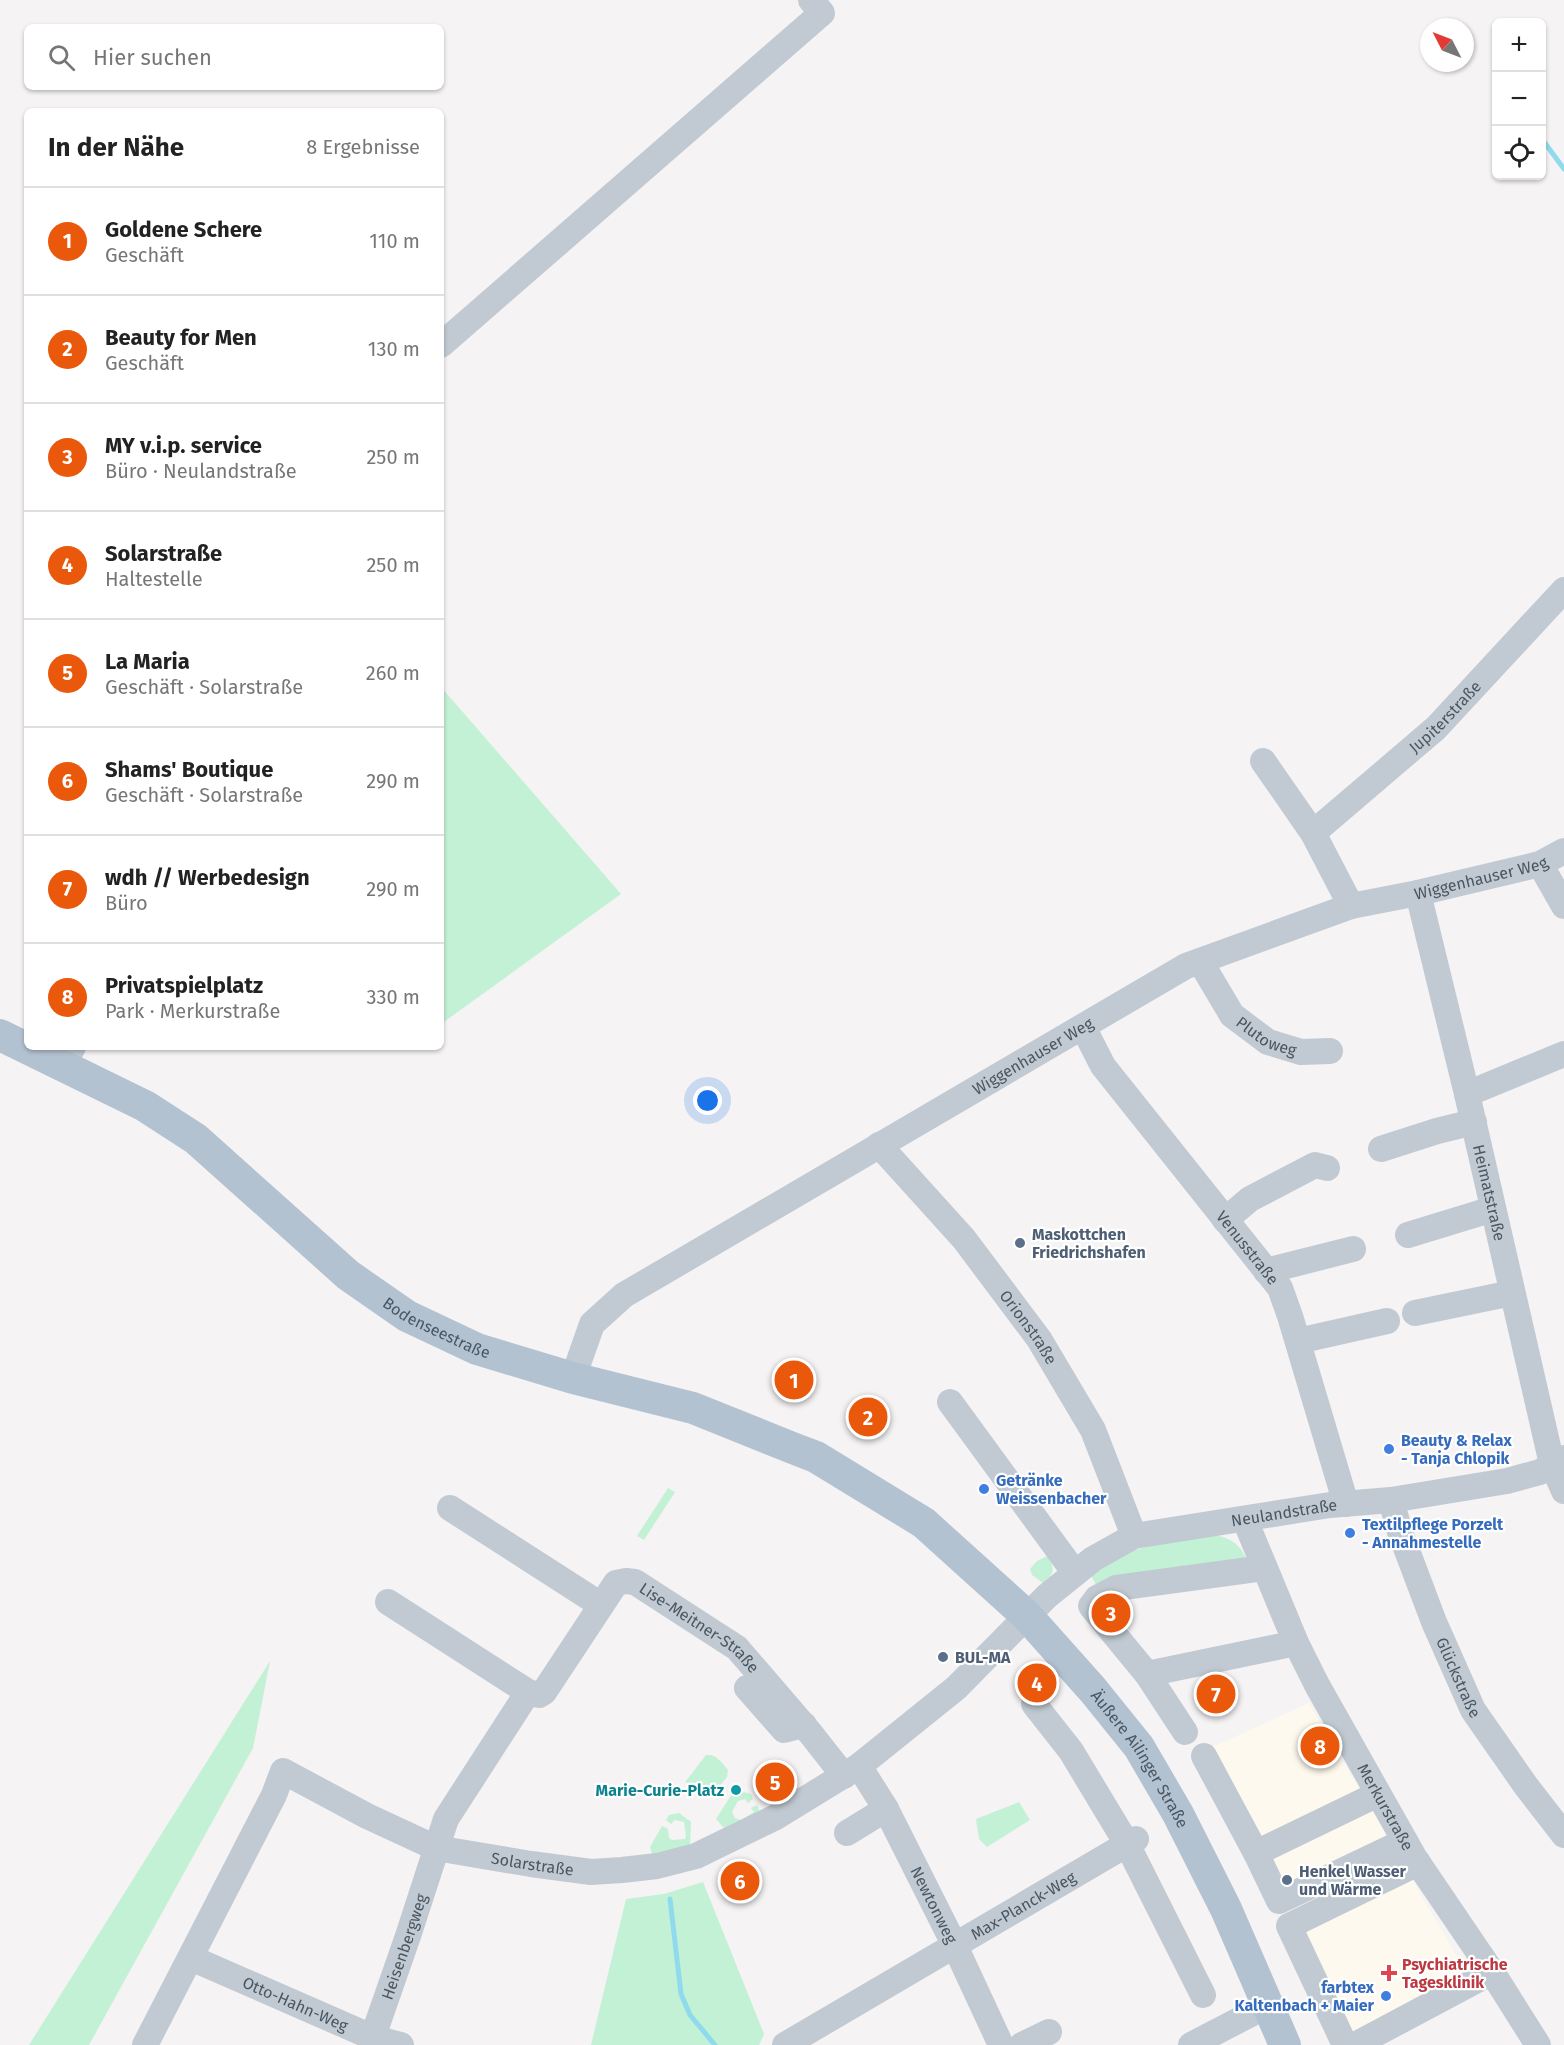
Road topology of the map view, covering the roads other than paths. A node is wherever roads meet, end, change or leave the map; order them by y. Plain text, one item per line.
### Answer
1 (811, 0) edge
2 (444, 342) edge
3 (1564, 590) edge
4 (1263, 761) dead end
5 (1313, 832) junction
6 (1564, 851) edge
7 (1540, 864) junction
8 (1418, 893) junction
9 (1351, 906) junction
10 (1564, 906) edge
11 (1200, 961) junction
12 (1083, 1027) junction
13 (0, 1035) edge
14 (24, 1042) edge
15 (49, 1050) edge
16 (1330, 1051) dead end
17 (1564, 1054) edge
18 (68, 1056) edge
19 (1467, 1094) junction
20 (1474, 1122) junction
21 (879, 1145) junction
22 (1381, 1149) dead end
23 (1327, 1168) dead end
24 (1493, 1209) junction
25 (1225, 1220) junction
26 (1408, 1235) dead end
27 (1353, 1249) dead end
28 (1266, 1271) junction
29 (1512, 1293) junction
30 (1415, 1312) dead end
31 (1388, 1321) dead end
32 (1298, 1341) junction
33 (573, 1378) junction
34 (950, 1402) dead end
35 (1558, 1461) edge
36 (1564, 1491) edge
37 (1391, 1500) junction
38 (1346, 1504) junction
39 (450, 1508) dead end
40 (1245, 1520) junction
41 (924, 1523) joint
42 (1134, 1536) junction
43 (1264, 1568) junction
44 (1076, 1573) junction
45 (388, 1602) dead end
46 (601, 1605) junction
47 (1027, 1616) junction
48 (1296, 1643) junction
49 (1147, 1674) junction
50 (747, 1688) dead end
51 (528, 1692) junction
52 (1034, 1704) dead end
53 (804, 1725) junction
54 (1185, 1732) dead end
55 (1204, 1756) dead end
56 (852, 1771) junction
57 (1378, 1794) junction
58 (886, 1809) junction
59 (847, 1833) dead end
60 (1564, 1835) edge
61 (1405, 1841) junction
62 (1132, 1842) junction
63 (436, 1848) junction
64 (1256, 1853) junction
65 (1418, 1863) junction
66 (955, 1946) junction
67 (191, 1958) junction
68 (1492, 1972) junction
69 (1203, 1995) dead end
70 (1268, 2005) junction
71 (1049, 2032) dead end
72 (372, 2041) edge
73 (145, 2045) edge
74 (401, 2045) edge
75 (785, 2045) edge
76 (1001, 2045) edge
77 (1022, 2045) edge
78 (1191, 2045) edge
79 (1285, 2045) edge
80 (1345, 2045) edge
81 (1355, 2045) edge
82 (1538, 2045) edge

1 - 2 street
3 - 5 street, Jupiterstraße
4 - 5 street
5 - 9 street
6 - 7 street, Wiggenhauser Weg
7 - 8 street, Wiggenhauser Weg
7 - 10 street
8 - 9 street, Wiggenhauser Weg
8 - 19 street, Heimatstraße
9 - 11 street, Wiggenhauser Weg
11 - 12 street, Wiggenhauser Weg
11 - 16 street, Plutoweg
12 - 21 street, Wiggenhauser Weg
12 - 25 street, Venusstraße
13 - 14 main road, Bodenseestraße
15 - 18 main road, Bodenseestraße
17 - 19 street
18 - 33 main road, Bodenseestraße
19 - 20 street, Heimatstraße
20 - 22 street
20 - 24 street, Heimatstraße
21 - 33 street, Wiggenhauser Weg
21 - 42 street, Orionstraße
23 - 25 street
24 - 26 street
24 - 29 street, Heimatstraße
25 - 28 street, Venusstraße
27 - 28 street
28 - 32 street, Venusstraße
29 - 30 street
29 - 35 street, Heimatstraße
31 - 32 street
32 - 38 street, Venusstraße
33 - 41 main road, Bodenseestraße
34 - 44 street
35 - 36 street, Heimatstraße
35 - 37 street, Neulandstraße
37 - 38 street, Neulandstraße
37 - 60 street, Glückstraße
38 - 40 street, Neulandstraße
39 - 46 street
40 - 42 street, Neulandstraße
40 - 43 street, Merkurstraße
41 - 47 main road, Äußere Ailinger Straße
42 - 44 street, Neulandstraße
43 - 48 street, Merkurstraße
43 - 49 street
44 - 47 street, Neulandstraße
45 - 51 street
46 - 51 street, Lise-Meitner-Straße
46 - 53 street, Lise-Meitner-Straße
47 - 56 street, Solarstraße
47 - 70 main road, Äußere Ailinger Straße
48 - 49 street
48 - 57 street, Merkurstraße
49 - 54 street
50 - 53 street
51 - 63 street
52 - 62 street
53 - 56 street, Lise-Meitner-Straße
55 - 64 street
56 - 58 street, Newtonweg
56 - 63 street, Solarstraße
57 - 61 street, Merkurstraße
57 - 64 street
58 - 59 street
58 - 66 street, Newtonweg
61 - 64 street
61 - 65 street, Merkurstraße
62 - 66 street, Max-Planck-Weg
62 - 69 street
63 - 67 street, Solarstraße
63 - 72 street, Heisenbergweg
65 - 68 street, Merkurstraße
65 - 80 street
66 - 75 street, Max-Planck-Weg
66 - 76 street, Newtonweg
67 - 72 street, Otto-Hahn-Weg
67 - 73 street, Solarstraße
68 - 81 street
68 - 82 street, Merkurstraße
70 - 78 street
70 - 79 main road, Äußere Ailinger Straße
71 - 77 street
72 - 74 street, Otto-Hahn-Weg

